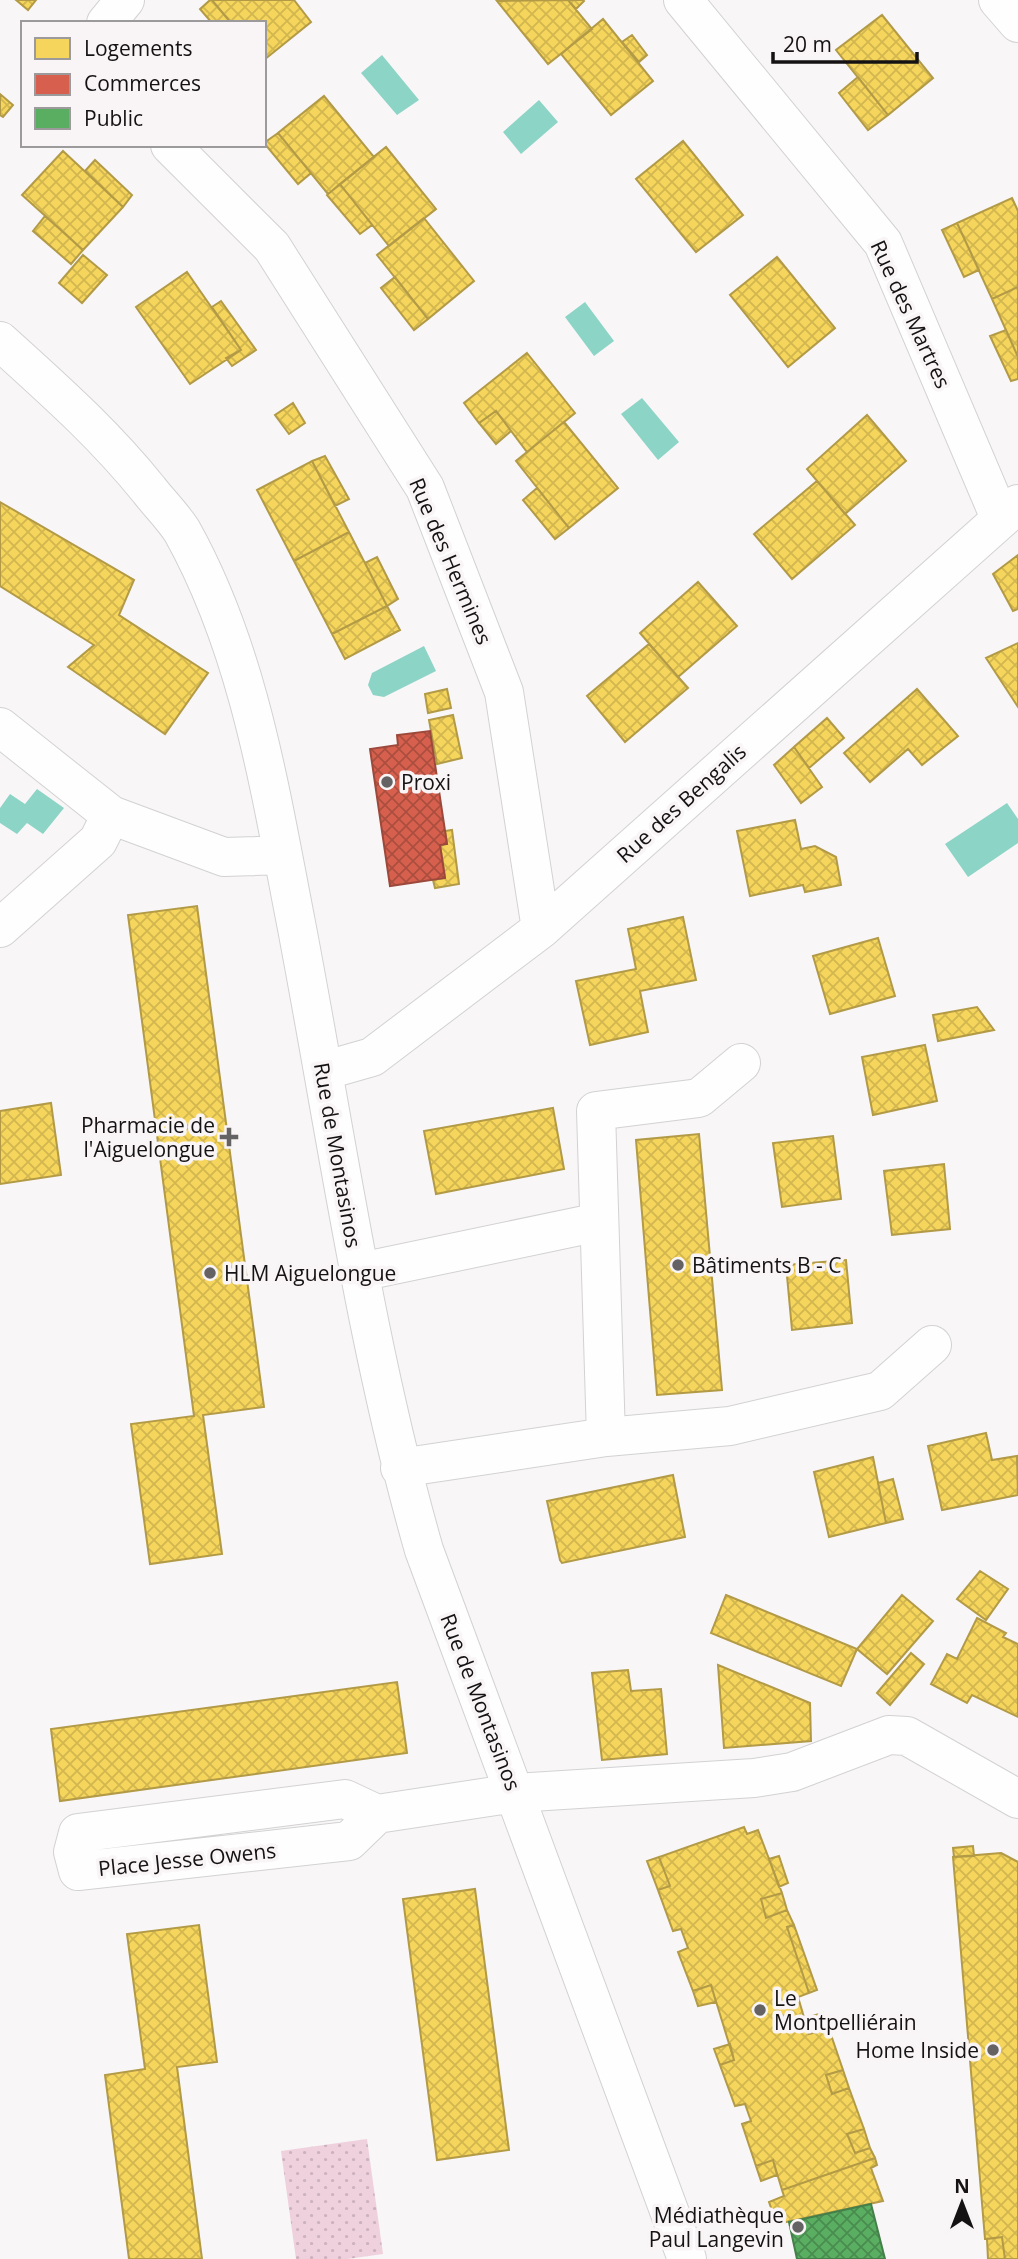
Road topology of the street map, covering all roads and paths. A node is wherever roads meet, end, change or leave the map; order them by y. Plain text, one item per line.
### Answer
1 (125, 0) edge
2 (683, 0) edge
3 (999, 0) edge
4 (108, 21) edge
5 (1018, 23) edge
6 (172, 147) edge
7 (0, 341) edge
8 (1009, 511) edge
9 (0, 727) edge
10 (111, 815) junction
11 (283, 855) junction
12 (0, 929) edge
13 (541, 929) junction
14 (741, 1063) dead end
15 (323, 1071) junction
16 (599, 1222) junction
17 (360, 1272) junction
18 (932, 1345) dead end
19 (606, 1437) junction
20 (400, 1468) junction
21 (515, 1793) junction
22 (1018, 1799) edge
23 (377, 1814) junction
24 (687, 2259) edge

1 - 4 street
2 - 8 street, Rue des Martres
3 - 5 street
6 - 13 street, Rue des Hermines
7 - 11 street, Rue de Montasinos
8 - 13 street, Rue des Bengalis
9 - 10 street
10 - 11 street
10 - 12 street
11 - 15 street, Rue de Montasinos
13 - 15 street, Rue des Bengalis
14 - 16 street
15 - 17 street, Rue de Montasinos
16 - 17 street
16 - 19 street
17 - 20 street, Rue de Montasinos
18 - 19 street
19 - 20 street
20 - 21 street, Rue de Montasinos
21 - 22 street
21 - 23 street
21 - 24 street, Rue de Montasinos
23 - 23 street, Place Jesse Owens

